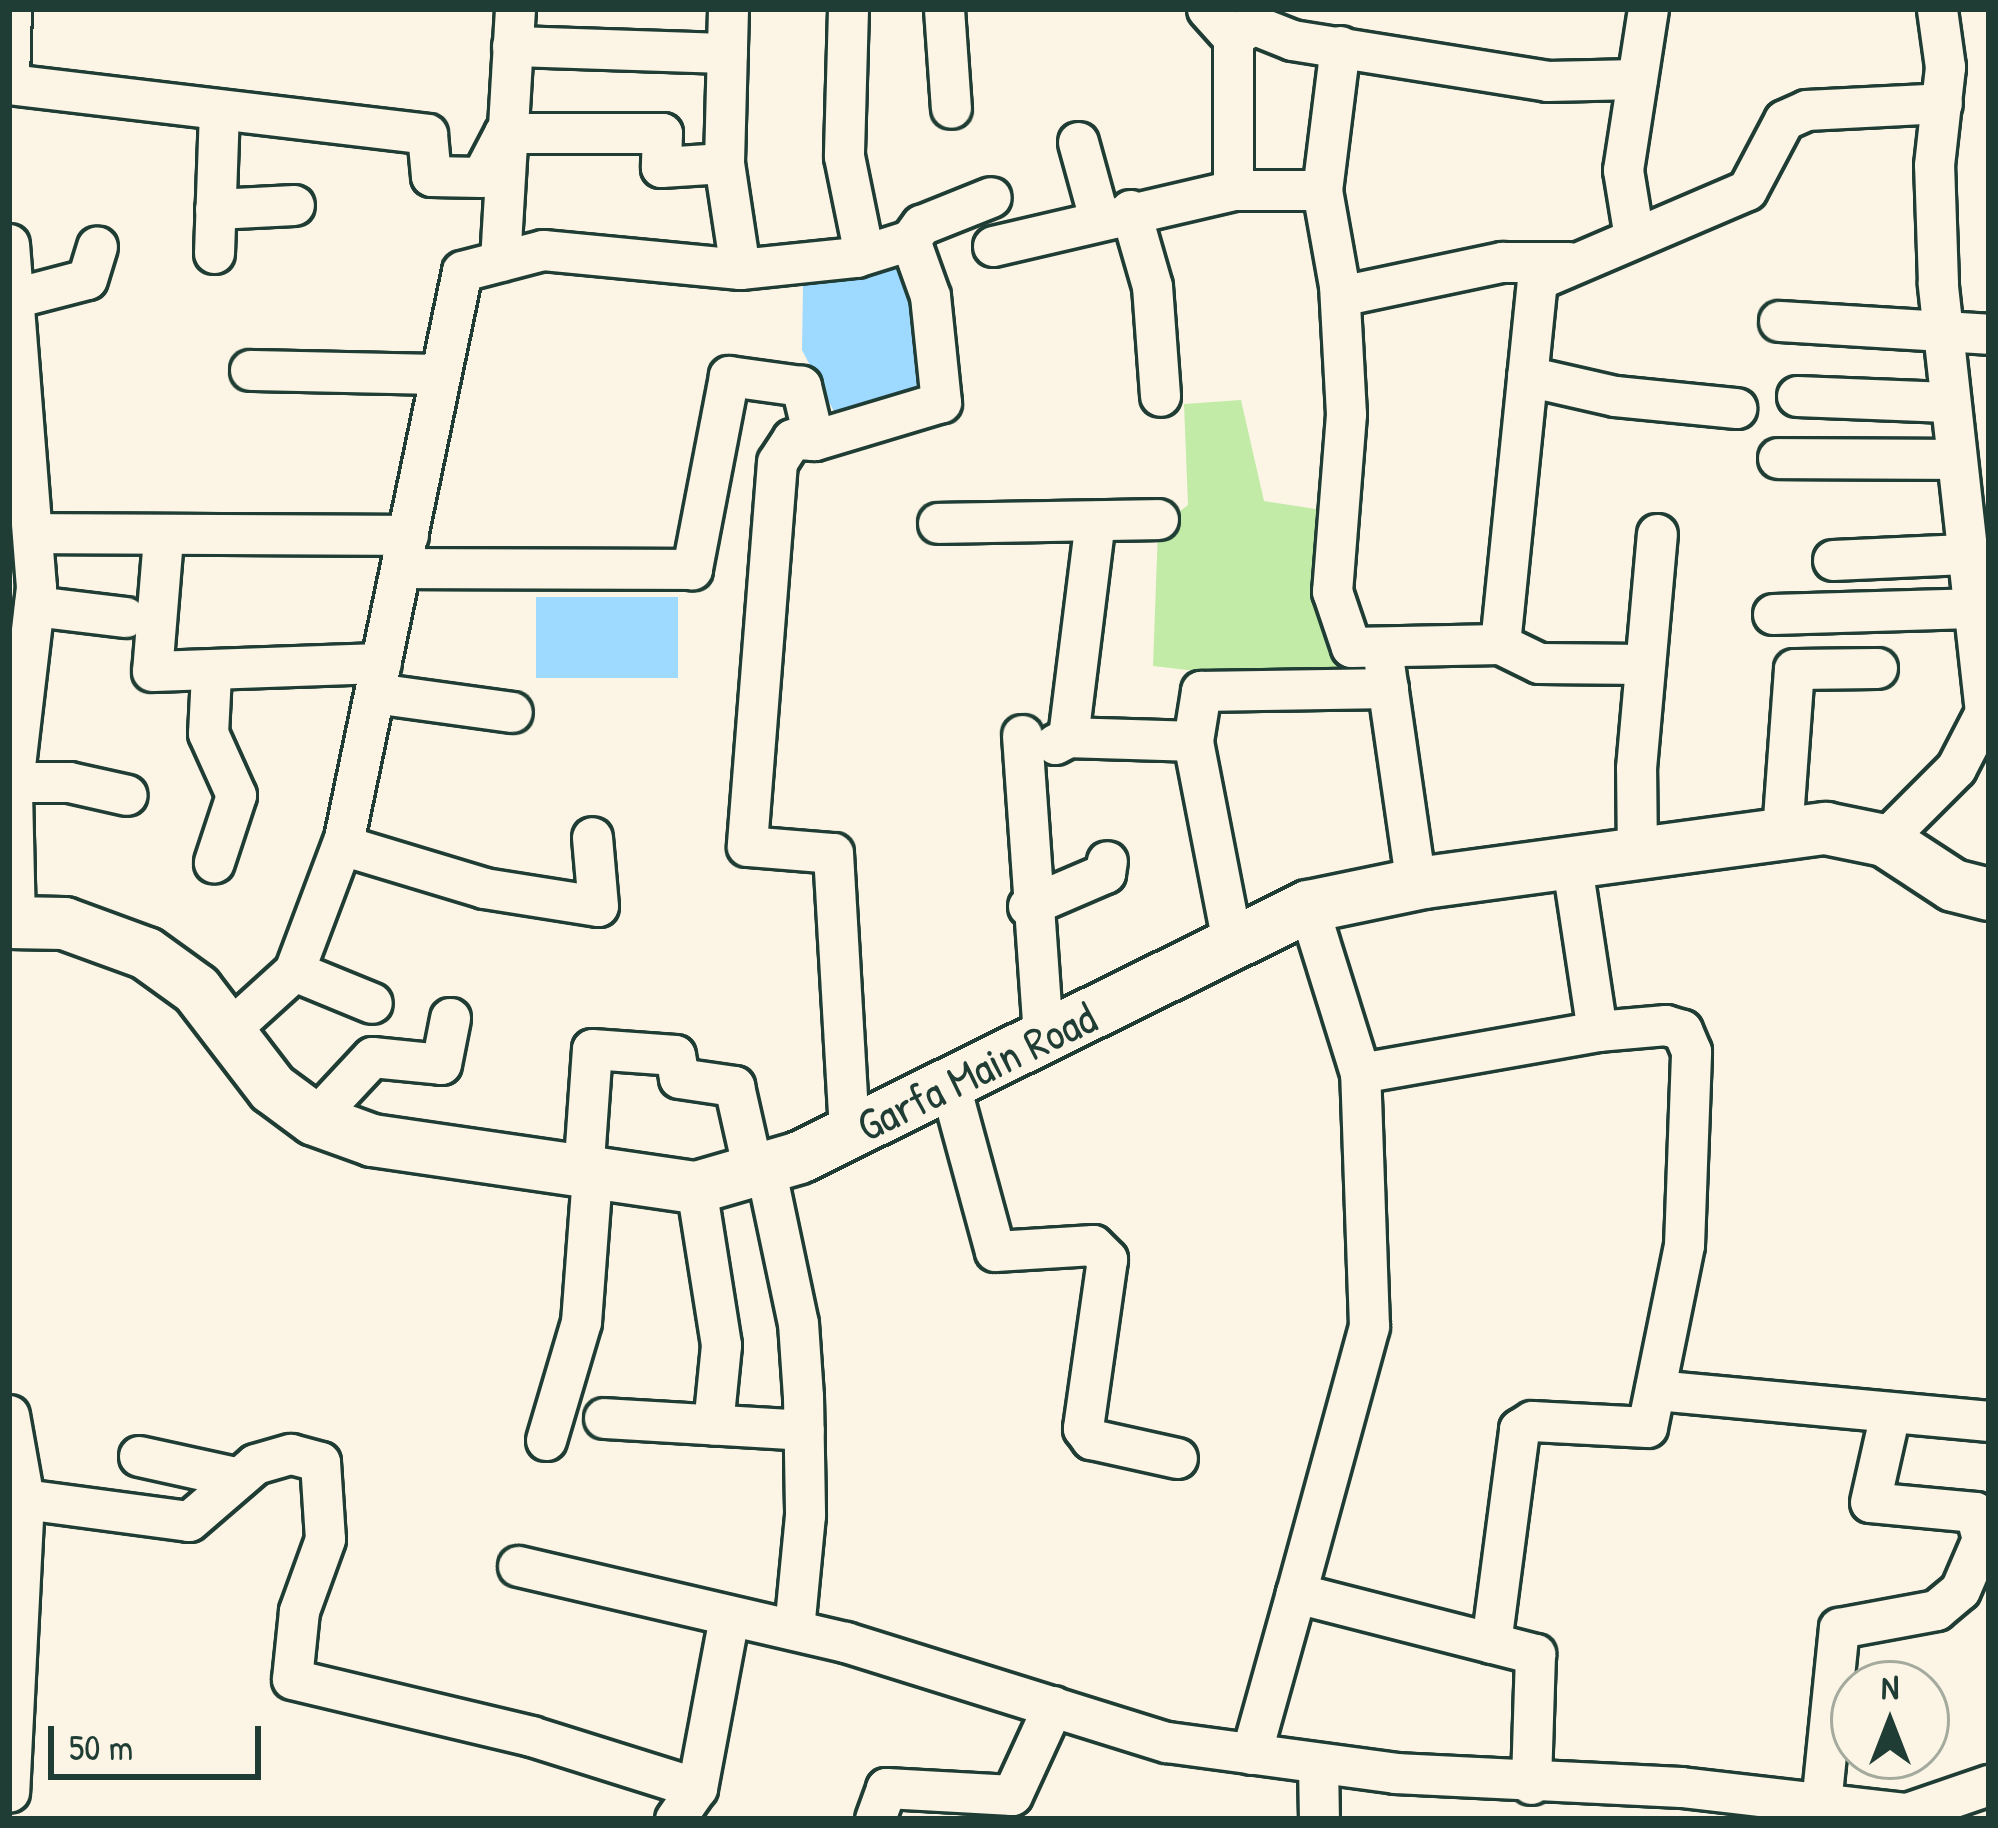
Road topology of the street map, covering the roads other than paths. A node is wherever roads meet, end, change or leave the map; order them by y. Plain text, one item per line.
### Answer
1 (11, 9) edge
2 (728, 9) edge
3 (848, 9) edge
4 (944, 9) edge
5 (1648, 9) edge
6 (1937, 9) edge
7 (1220, 23) edge
8 (513, 27) edge
9 (1340, 46) junction
10 (727, 53) junction
11 (1637, 79) junction
12 (9, 82) edge
13 (1942, 103) junction
14 (951, 108) dead end
15 (219, 112) junction
16 (504, 134) junction
17 (1078, 142) dead end
18 (724, 163) junction
19 (1233, 190) junction
20 (1322, 190) junction
21 (991, 197) dead end
22 (294, 205) dead end
23 (215, 208) junction
24 (1115, 214) junction
25 (1634, 237) junction
26 (910, 240) junction
27 (9, 244) edge
28 (992, 246) dead end
29 (97, 247) dead end
30 (214, 254) dead end
31 (864, 254) junction
32 (500, 261) junction
33 (1568, 262) junction
34 (740, 268) junction
35 (1340, 296) junction
36 (14, 298) junction
37 (1778, 321) dead end
38 (1942, 329) junction
39 (1989, 334) edge
40 (250, 370) dead end
41 (440, 374) junction
42 (1527, 376) junction
43 (1160, 396) dead end
44 (1796, 396) dead end
45 (1947, 402) junction
46 (1736, 408) dead end
47 (814, 440) junction
48 (1778, 458) dead end
49 (1952, 459) junction
50 (1158, 519) dead end
51 (1095, 520) junction
52 (938, 523) dead end
53 (32, 533) junction
54 (1657, 534) dead end
55 (163, 538) junction
56 (404, 552) junction
57 (1964, 554) junction
58 (1833, 560) dead end
59 (26, 594) edge
60 (1971, 608) junction
61 (1773, 614) dead end
62 (125, 616) dead end
63 (1381, 644) junction
64 (1499, 644) junction
65 (1645, 664) junction
66 (1876, 668) dead end
67 (211, 674) junction
68 (378, 678) junction
69 (1986, 686) edge
70 (1388, 688) junction
71 (512, 712) dead end
72 (14, 731) edge
73 (1068, 737) junction
74 (1193, 741) junction
75 (13, 782) junction
76 (127, 795) dead end
77 (1782, 832) junction
78 (592, 837) dead end
79 (1884, 840) junction
80 (342, 844) junction
81 (1637, 857) junction
82 (1107, 861) dead end
83 (214, 862) dead end
84 (1572, 865) junction
85 (1416, 884) junction
86 (1989, 894) edge
87 (1028, 906) junction
88 (1307, 906) junction
89 (12, 921) edge
90 (1232, 942) junction
91 (294, 971) junction
92 (372, 1003) dead end
93 (450, 1018) dead end
94 (230, 1029) junction
95 (1597, 1031) junction
96 (1043, 1036) junction
97 (1360, 1073) junction
98 (950, 1082) junction
99 (314, 1119) junction
100 (849, 1132) junction
101 (759, 1168) junction
102 (587, 1174) junction
103 (695, 1187) junction
104 (1654, 1390) junction
105 (1890, 1413) junction
106 (9, 1415) edge
107 (604, 1418) dead end
108 (1989, 1421) edge
109 (713, 1425) junction
110 (804, 1430) junction
111 (546, 1440) dead end
112 (139, 1456) dead end
113 (1178, 1458) dead end
114 (239, 1478) junction
115 (24, 1499) junction
116 (518, 1566) dead end
117 (1296, 1593) junction
118 (729, 1617) junction
119 (12, 1622) edge
120 (794, 1629) junction
121 (1491, 1643) junction
122 (1053, 1706) junction
123 (1251, 1754) junction
124 (1318, 1763) junction
125 (1531, 1784) junction
126 (1989, 1785) edge
127 (9, 1792) edge
128 (686, 1804) edge
129 (1821, 1804) junction
130 (1908, 1816) edge
131 (875, 1819) edge
132 (1319, 1819) edge

1 - 12 street
2 - 10 street
3 - 31 street
4 - 14 street
5 - 11 street
6 - 13 street
7 - 9 street
7 - 19 street
8 - 10 street
8 - 16 street
9 - 11 street
9 - 20 street
10 - 18 street
11 - 25 street
12 - 15 street
13 - 25 street
13 - 38 street
15 - 16 street
15 - 23 street
16 - 18 street
16 - 32 street
17 - 24 street
18 - 34 street
19 - 20 street
19 - 24 street
20 - 35 street
21 - 26 street
22 - 23 street
23 - 30 street
24 - 28 street
24 - 43 street
25 - 33 street
26 - 31 street
26 - 47 street
27 - 36 street
29 - 36 street
31 - 34 street
32 - 34 street
32 - 41 street
33 - 35 street
33 - 42 street
35 - 63 street
36 - 53 street
37 - 38 street
38 - 39 street
38 - 45 street
40 - 41 street
41 - 56 street
42 - 46 street
42 - 64 street
44 - 45 street
45 - 49 street
47 - 56 street
47 - 100 street
48 - 49 street
49 - 57 street
50 - 51 street
51 - 52 street
51 - 73 street
53 - 55 street
53 - 59 street
54 - 65 street
55 - 56 street
55 - 67 street
56 - 68 street
57 - 58 street
57 - 60 street
59 - 62 street
59 - 72 street
60 - 61 street
60 - 69 street
63 - 64 street
63 - 70 street
64 - 65 street
65 - 81 street
66 - 77 street
67 - 68 street
67 - 83 street
68 - 71 street
68 - 80 street
69 - 79 street
70 - 74 street
70 - 85 street
72 - 75 street
73 - 74 street
73 - 87 street
74 - 90 street
75 - 76 street
75 - 89 street
77 - 79 main road, Garfa Main Road
77 - 81 main road, Garfa Main Road
78 - 80 street
79 - 86 main road, Garfa Main Road
80 - 91 street
81 - 84 main road, Garfa Main Road
82 - 87 street
84 - 85 main road, Garfa Main Road
84 - 95 street
85 - 88 main road, Garfa Main Road
87 - 96 street
88 - 90 main road, Garfa Main Road
88 - 97 street
89 - 94 main road, Garfa Main Road
90 - 96 main road, Garfa Main Road
91 - 92 street
91 - 94 street
93 - 99 street
94 - 99 main road, Garfa Main Road
95 - 97 street
95 - 104 street
96 - 98 main road, Garfa Main Road
97 - 117 street
98 - 100 main road, Garfa Main Road
98 - 113 street
99 - 102 main road, Garfa Main Road
100 - 101 main road, Garfa Main Road
101 - 102 street
101 - 103 main road, Garfa Main Road
101 - 110 street
102 - 103 main road, Garfa Main Road
102 - 111 street
103 - 109 street
104 - 105 street
104 - 121 street
105 - 108 street
105 - 129 street
106 - 115 street
107 - 109 street
109 - 110 street
110 - 120 street
112 - 114 street
114 - 115 street
114 - 128 street
115 - 119 street
116 - 118 street
117 - 121 street
117 - 123 street
118 - 120 street
118 - 128 street
119 - 127 street
120 - 122 street
121 - 125 street
122 - 123 street
122 - 131 street
123 - 124 street
124 - 125 street
124 - 132 street
125 - 129 street
126 - 130 street
129 - 130 street

